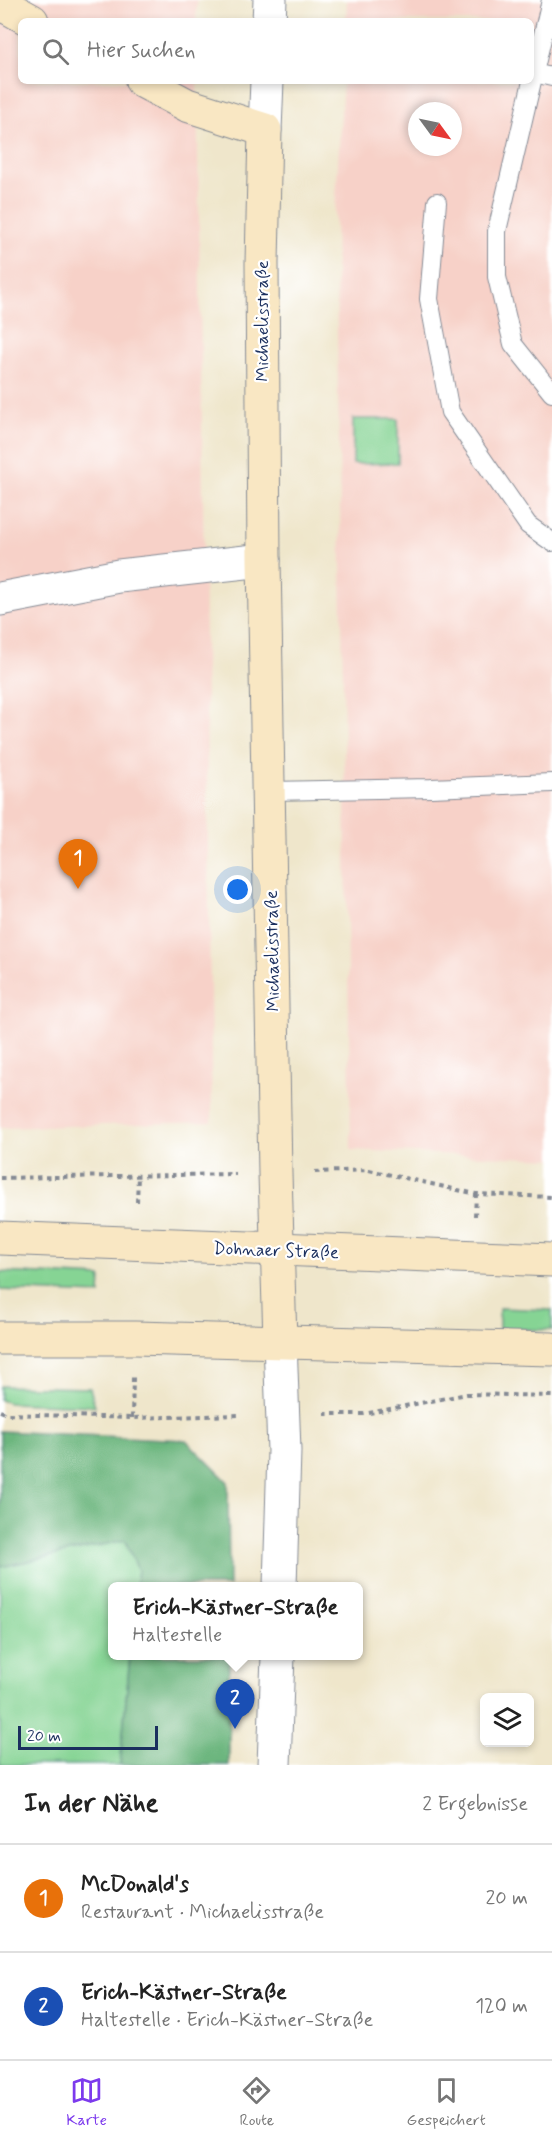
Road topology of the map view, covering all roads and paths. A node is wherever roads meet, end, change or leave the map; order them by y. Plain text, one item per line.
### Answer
1 (270, 0) edge
2 (551, 0) edge
3 (0, 3) edge
4 (27, 18) edge
5 (269, 18) edge
6 (534, 69) edge
7 (534, 73) edge
8 (552, 78) edge
9 (148, 84) edge
10 (267, 84) edge
11 (530, 84) edge
12 (265, 130) junction
13 (437, 202) dead end
14 (552, 393) edge
15 (552, 542) edge
16 (264, 560) junction
17 (0, 599) edge
18 (552, 783) edge
19 (269, 791) junction
20 (275, 1173) junction
21 (0, 1178) edge
22 (552, 1197) edge
23 (0, 1238) edge
24 (278, 1251) junction
25 (552, 1260) edge
26 (0, 1338) edge
27 (280, 1341) junction
28 (552, 1349) edge
29 (467, 1394) dead end
30 (552, 1396) edge
31 (0, 1411) edge
32 (8, 1414) dead end
33 (280, 1582) edge
34 (278, 1660) edge
35 (274, 1765) edge

1 - 5 street
2 - 6 lane
3 - 4 main road
7 - 8 lane
9 - 12 main road
10 - 12 street, Michaelisstraße
11 - 14 lane
12 - 16 main road, Michaelisstraße
13 - 15 lane
16 - 17 street
16 - 19 main road, Michaelisstraße
18 - 19 lane
19 - 20 main road, Michaelisstraße
20 - 21 path
20 - 22 path
20 - 24 main road, Michaelisstraße
23 - 24 main road, Dohnaer Straße
24 - 25 main road, Dohnaer Straße
24 - 27 main road, Michaelisstraße
26 - 27 main road
27 - 28 main road
27 - 33 street
29 - 30 path
31 - 32 path
34 - 35 street

